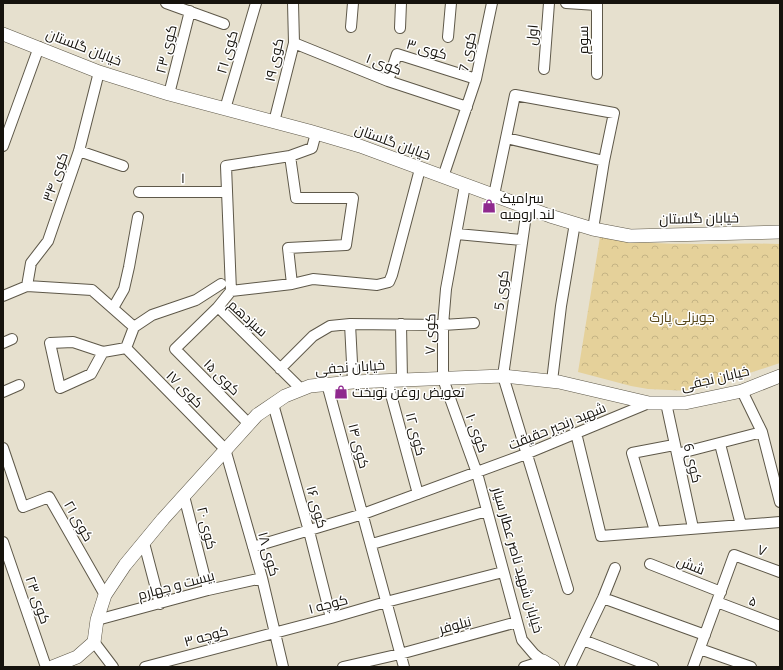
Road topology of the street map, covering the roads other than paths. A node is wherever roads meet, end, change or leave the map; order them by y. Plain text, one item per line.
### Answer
1 (166, 3) edge
2 (256, 3) edge
3 (293, 3) edge
4 (353, 3) edge
5 (401, 3) edge
6 (451, 3) edge
7 (492, 3) edge
8 (549, 3) edge
9 (566, 3) edge
10 (597, 4) edge
11 (190, 11) junction
12 (224, 24) dead end
13 (351, 27) dead end
14 (400, 28) dead end
15 (3, 34) edge
16 (448, 37) dead end
17 (294, 42) junction
18 (39, 47) junction
19 (544, 69) dead end
20 (99, 72) junction
21 (597, 74) dead end
22 (476, 79) junction
23 (388, 81) junction
24 (169, 94) junction
25 (467, 107) junction
26 (225, 109) junction
27 (274, 122) junction
28 (316, 133) junction
29 (506, 138) junction
30 (3, 146) edge
31 (79, 151) junction
32 (290, 156) junction
33 (604, 161) junction
34 (123, 166) dead end
35 (420, 169) junction
36 (443, 177) junction
37 (465, 185) junction
38 (138, 192) dead end
39 (227, 192) junction
40 (494, 196) junction
41 (527, 208) junction
42 (138, 217) dead end
43 (575, 223) junction
44 (593, 229) junction
45 (780, 232) edge
46 (457, 234) junction
47 (522, 240) junction
48 (220, 284) dead end
49 (292, 284) junction
50 (27, 286) junction
51 (231, 291) junction
52 (3, 296) edge
53 (218, 307) junction
54 (113, 308) junction
55 (350, 324) junction
56 (401, 324) junction
57 (474, 324) dead end
58 (443, 325) junction
59 (134, 327) junction
60 (126, 348) junction
61 (175, 349) joint
62 (103, 352) junction
63 (280, 369) junction
64 (503, 376) junction
65 (780, 376) edge
66 (443, 379) junction
67 (387, 380) junction
68 (402, 380) junction
69 (552, 381) junction
70 (353, 382) junction
71 (327, 384) junction
72 (19, 385) dead end
73 (301, 389) junction
74 (742, 391) junction
75 (3, 392) edge
76 (649, 403) junction
77 (666, 403) junction
78 (273, 404) junction
79 (248, 424) junction
80 (762, 432) junction
81 (576, 433) junction
82 (720, 444) junction
83 (3, 448) edge
84 (225, 449) junction
85 (675, 450) junction
86 (526, 454) junction
87 (476, 473) junction
88 (418, 494) junction
89 (184, 496) junction
90 (780, 502) edge
91 (487, 511) junction
92 (363, 514) junction
93 (780, 522) edge
94 (741, 525) junction
95 (693, 528) junction
96 (655, 531) junction
97 (309, 532) junction
98 (3, 542) edge
99 (144, 543) junction
100 (372, 544) junction
101 (253, 547) junction
102 (6, 560) edge
103 (650, 564) dead end
104 (615, 568) dead end
105 (503, 572) junction
106 (780, 572) edge
107 (262, 578) junction
108 (568, 589) dead end
109 (208, 590) junction
110 (721, 592) junction
111 (105, 595) junction
112 (603, 598) junction
113 (386, 602) junction
114 (717, 602) junction
115 (160, 604) junction
116 (331, 618) junction
117 (97, 620) junction
118 (517, 622) junction
119 (780, 626) edge
120 (276, 632) junction
121 (705, 635) junction
122 (583, 640) junction
123 (94, 642) junction
124 (700, 649) junction
125 (400, 654) junction
126 (548, 664) edge
127 (46, 667) edge
128 (52, 667) edge
129 (113, 667) edge
130 (145, 667) edge
131 (283, 667) edge
132 (344, 667) edge
133 (404, 667) edge
134 (524, 667) edge
135 (570, 667) edge
136 (653, 667) edge
137 (693, 667) edge
138 (751, 667) edge

1 - 11 street
2 - 26 street, کوی ۲۱
3 - 17 street, کوی ۱۹
4 - 13 street
5 - 14 street
6 - 16 street
7 - 22 street, کوی 7
8 - 19 street, اول
9 - 10 street
10 - 21 street, سوم
11 - 12 street
11 - 24 street, کوی ۲۳
15 - 18 street, خیابان گلستان
17 - 23 street, کوی ۱
17 - 27 street, کوی ۱۹
18 - 20 street, خیابان گلستان
18 - 30 street
20 - 24 street, خیابان گلستان
20 - 31 street, کوی ۳۴
22 - 23 street, کوی ۳
22 - 25 street, کوی 7
23 - 25 street, کوی ۱
24 - 26 street, خیابان گلستان
25 - 36 street
26 - 27 street, خیابان گلستان
27 - 28 street, خیابان گلستان
28 - 32 street
28 - 35 street, خیابان گلستان
29 - 33 street
29 - 33 street
29 - 40 street
31 - 34 street
31 - 50 street, کوی ۳۴
32 - 39 street
32 - 49 street
33 - 44 street
35 - 36 street, خیابان گلستان
35 - 49 street
36 - 37 street, خیابان گلستان
37 - 40 street, خیابان گلستان
37 - 46 street, کوی ۷
38 - 39 street, ۱
39 - 51 street
40 - 41 street, خیابان گلستان
41 - 43 street, خیابان گلستان
41 - 47 street, کوی 5
42 - 54 street
43 - 44 street, خیابان گلستان
43 - 69 street
44 - 45 street, خیابان گلستان
46 - 47 street
46 - 58 street, کوی ۷
47 - 64 street, کوی 5
48 - 59 street
49 - 51 street
50 - 52 street
50 - 54 street
51 - 53 street
53 - 61 street, سیزدهم
53 - 63 street, سیزدهم
54 - 59 street
55 - 56 street
55 - 63 street
55 - 70 street
56 - 58 street
56 - 68 street
57 - 58 street
58 - 66 street, کوی ۷
59 - 60 street
60 - 62 street
60 - 84 street, کوی ۱۷
61 - 79 street, کوی ۱۵
62 - 62 street
63 - 73 street, سیزدهم
64 - 66 street, خیابان نجفی
64 - 69 street, خیابان نجفی
64 - 86 street
65 - 74 street, خیابان نجفی
66 - 68 street, خیابان نجفی
66 - 87 street, کوی ۱۰
67 - 68 street, خیابان نجفی
67 - 70 street, خیابان نجفی
67 - 88 street, کوی ۱۲
69 - 76 street, خیابان نجفی
70 - 71 street, خیابان نجفی
71 - 73 street, خیابان نجفی
71 - 92 street, کوی ۱۴
72 - 75 street
73 - 78 street, خیابان نجفی
74 - 77 street, خیابان نجفی
74 - 80 street
76 - 77 street, خیابان نجفی
76 - 81 street, شهید رنجبر حقیقت
77 - 85 street, کوی 6
78 - 79 street, خیابان نجفی
78 - 97 street, کوی ۱۶
79 - 84 street, خیابان نجفی
80 - 82 street
80 - 90 street
81 - 86 street, شهید رنجبر حقیقت
81 - 96 street
82 - 85 street
82 - 94 street
83 - 111 street, کوی ۲۱
84 - 89 street, خیابان نجفی
84 - 101 street, کوی ۱۸
85 - 95 street, کوی 6
85 - 96 street
86 - 87 street, شهید رنجبر حقیقت
86 - 108 street
87 - 88 street, شهید رنجبر حقیقت
87 - 91 street, خیابان شهید ناصر عطار سیار
88 - 92 street, شهید رنجبر حقیقت
89 - 99 street, خیابان نجفی
89 - 109 street, کوی ۲۰
91 - 100 street
91 - 105 street, خیابان شهید ناصر عطار سیار
92 - 97 street, شهید رنجبر حقیقت
92 - 100 street, کوی ۱۴
93 - 94 street
94 - 95 street
95 - 96 street
97 - 101 street, شهید رنجبر حقیقت
97 - 116 street, کوی ۱۶
98 - 102 street, کوی ۲۳
99 - 111 street, خیابان نجفی
99 - 115 street
100 - 113 street, کوی ۱۴
101 - 107 street, کوی ۱۸
102 - 127 street, کوی ۲۳
103 - 110 street, شش
104 - 112 street
105 - 113 street, کوچه ۱
105 - 118 street, خیابان شهید ناصر عطار سیار
106 - 110 street, ۷
107 - 109 street, بیست و چهارم
107 - 120 street, کوی ۱۸
109 - 115 street, بیست و چهارم
110 - 114 street
111 - 117 street, خیابان نجفی
112 - 121 street
112 - 122 street
113 - 116 street, کوچه ۱
113 - 125 street, کوی ۱۴
114 - 119 street, ۵
114 - 121 street
115 - 117 street, بیست و چهارم
116 - 120 street, کوچه ۱
117 - 123 street, خیابان نجفی
118 - 125 street, نیلوفر
118 - 126 street, خیابان شهید ناصر عطار سیار
120 - 130 street, کوچه ۳
120 - 131 street, کوی ۱۸
121 - 124 street
122 - 135 street
122 - 136 street
123 - 128 street
123 - 129 street
124 - 137 street
124 - 138 street
125 - 132 street, نیلوفر
125 - 133 street, کوی ۱۴
126 - 134 street

